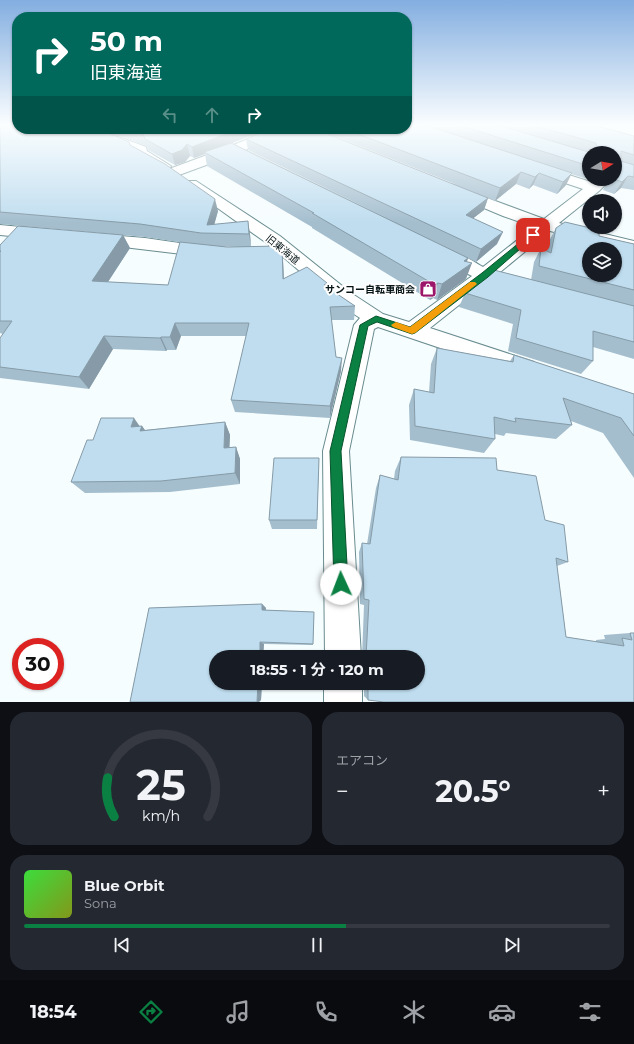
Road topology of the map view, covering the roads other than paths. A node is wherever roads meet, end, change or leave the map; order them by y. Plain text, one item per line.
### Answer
1 (150, 158) edge
2 (213, 158) edge
3 (250, 158) edge
4 (254, 160) edge
5 (526, 165) edge
6 (174, 172) junction
7 (582, 179) edge
8 (443, 186) edge
9 (595, 186) edge
10 (545, 225) junction
11 (0, 230) edge
12 (634, 246) edge
13 (429, 247) edge
14 (224, 253) edge
15 (266, 253) edge
16 (288, 253) junction
17 (485, 275) junction
18 (530, 287) edge
19 (376, 319) junction
20 (412, 331) junction
21 (545, 374) edge
22 (343, 650) edge
23 (343, 690) edge
24 (343, 702) edge

1 - 6 street, 旧東海道
2 - 6 street
3 - 4 street
5 - 7 street
6 - 16 street, 旧東海道
8 - 10 street
9 - 10 street
10 - 12 street
10 - 17 street
11 - 14 street
13 - 17 street
15 - 16 street
16 - 19 street, 旧東海道
17 - 18 street
17 - 20 street
19 - 20 street, 旧東海道
19 - 22 street
20 - 21 street, 旧東海道
23 - 24 street

